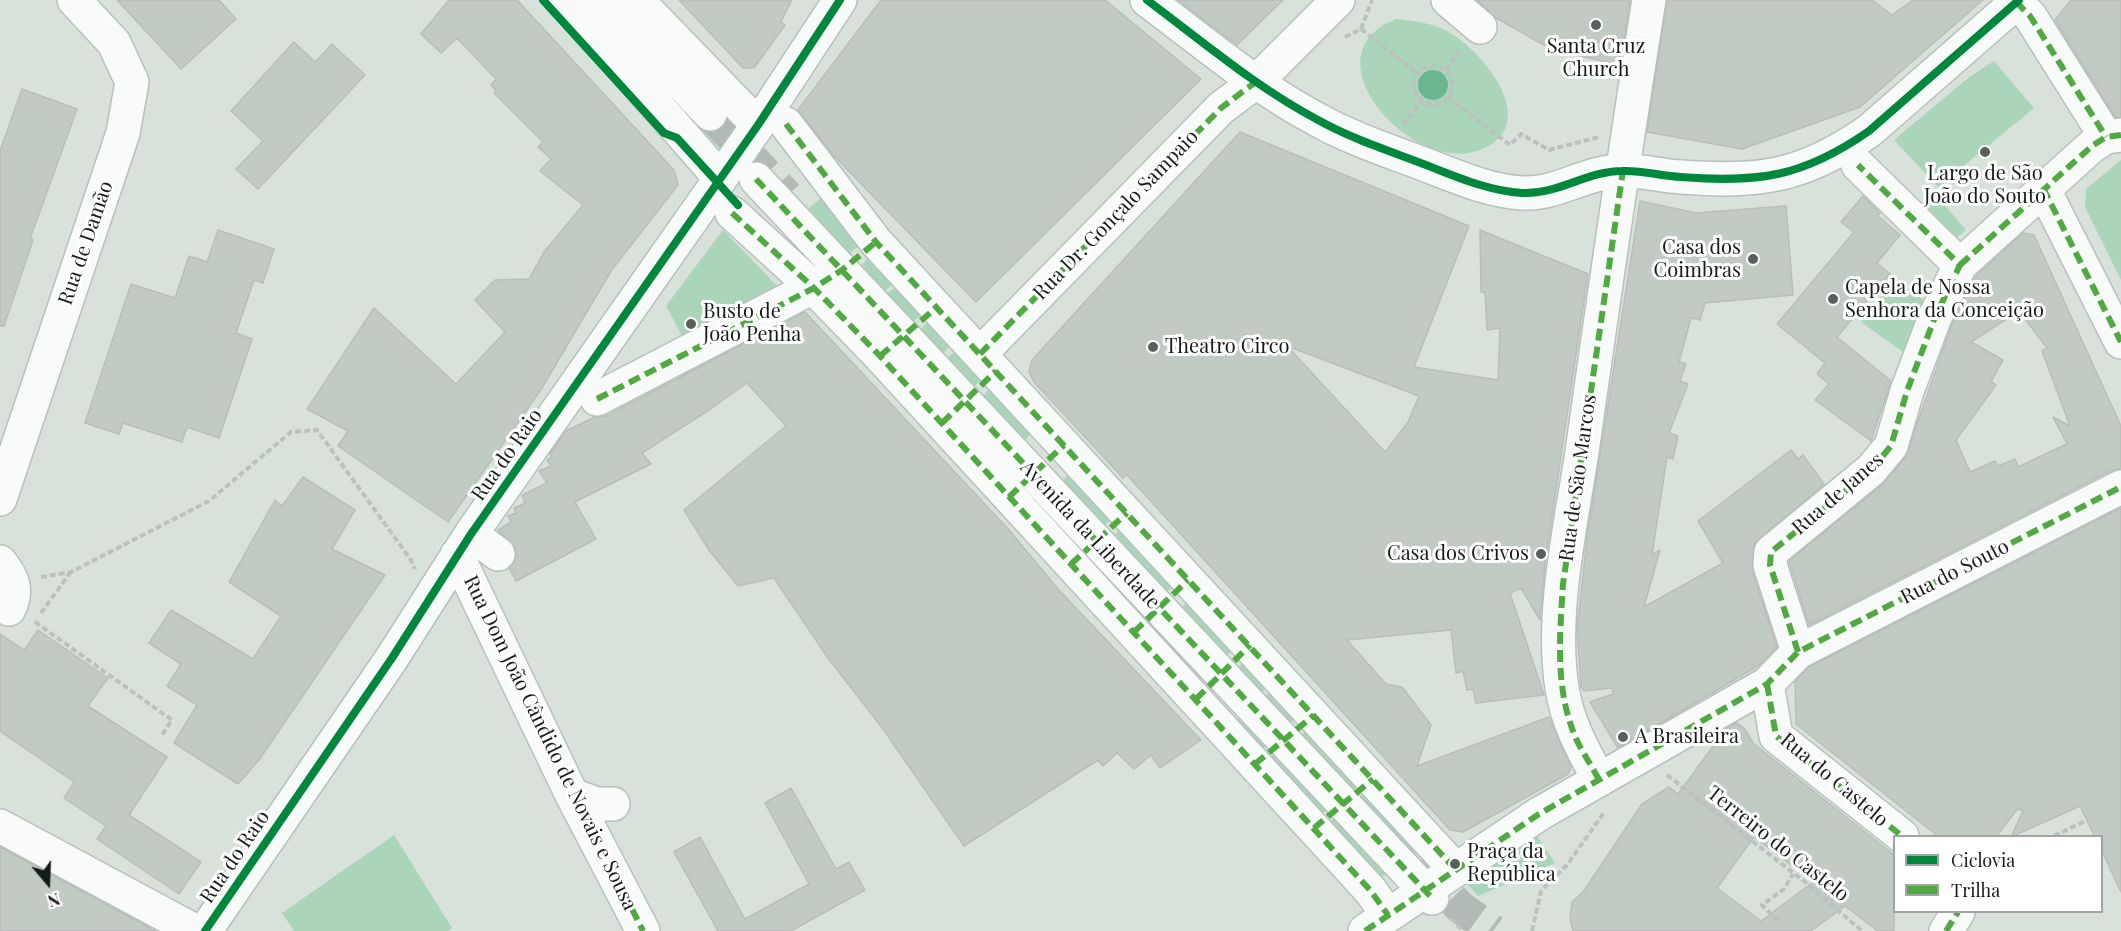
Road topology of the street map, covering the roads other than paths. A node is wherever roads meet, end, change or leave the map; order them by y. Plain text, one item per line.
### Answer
1 (74, 0) edge
2 (565, 0) edge
3 (603, 0) edge
4 (637, 0) edge
5 (840, 0) edge
6 (1147, 0) edge
7 (1338, 0) edge
8 (1448, 0) edge
9 (1649, 0) edge
10 (2017, 1) edge
11 (1473, 35) road end
12 (1257, 81) junction
13 (710, 114) tunnel mouth
14 (772, 125) junction
15 (2106, 139) edge
16 (1858, 165) dead end
17 (1623, 170) junction
18 (720, 178) junction
19 (756, 179) tunnel mouth
20 (2043, 189) junction
21 (732, 213) dead end
22 (876, 242) junction
23 (1965, 260) junction
24 (842, 270) junction
25 (814, 288) junction
26 (937, 307) junction
27 (2121, 342) edge
28 (892, 345) junction
29 (988, 363) junction
30 (597, 399) dead end
31 (964, 400) junction
32 (942, 423) junction
33 (1064, 446) junction
34 (1033, 473) junction
35 (2121, 487) edge
36 (1009, 496) junction
37 (0, 499) edge
38 (1127, 513) junction
39 (1095, 540) junction
40 (464, 544) junction
41 (498, 554) dead end
42 (0, 562) edge
43 (1071, 564) junction
44 (1188, 580) junction
45 (1158, 607) junction
46 (9, 609) dead end
47 (1134, 632) junction
48 (1250, 645) junction
49 (1794, 655) junction
50 (1220, 673) junction
51 (1767, 684) junction
52 (1196, 699) junction
53 (1314, 715) junction
54 (1282, 740) junction
55 (1255, 764) junction
56 (1373, 779) junction
57 (572, 795) junction
58 (1603, 795) junction
59 (613, 804) dead end
60 (1342, 804) junction
61 (0, 826) edge
62 (1314, 828) junction
63 (1900, 835) edge
64 (1455, 869) junction
65 (1429, 894) junction
66 (1957, 913) edge
67 (1377, 923) edge
68 (195, 931) edge
69 (205, 931) edge
70 (642, 931) edge
71 (1946, 931) edge

1 - 37 street, Rua de Damão
2 - 18 street
3 - 13 street
4 - 14 street
5 - 14 street, Rua do Raio
6 - 12 street
7 - 12 street, Rua Dr. Gonçalo Sampaio
8 - 11 street
9 - 17 street, Rua de São Marcos
10 - 15 street
10 - 17 street
12 - 17 street
12 - 29 street, Rua Dr. Gonçalo Sampaio
14 - 18 street, Rua do Raio
14 - 22 street
15 - 20 street
16 - 23 street
17 - 58 street, Rua de São Marcos
18 - 40 street, Rua do Raio
19 - 24 street, Avenida da Liberdade
20 - 23 street
20 - 27 street
21 - 25 street
22 - 24 street
22 - 26 street
23 - 49 street, Rua de Janes
24 - 25 street
24 - 28 street, Avenida da Liberdade
25 - 28 street
25 - 30 street
26 - 28 street
26 - 29 street
28 - 31 street, Avenida da Liberdade
28 - 32 street
29 - 31 street, Rua Dr. Gonçalo Sampaio
29 - 33 street
31 - 32 street, Rua Dr. Gonçalo Sampaio
31 - 34 street, Avenida da Liberdade
32 - 36 street
33 - 34 street
33 - 38 street
34 - 36 street
34 - 39 street, Avenida da Liberdade
35 - 49 street, Rua do Souto
36 - 43 street
38 - 39 street
38 - 44 street
39 - 43 street
39 - 45 street, Avenida da Liberdade
40 - 41 street
40 - 57 street, Rua Dom João Cândido de Novais e Sousa
40 - 69 street, Rua do Raio
42 - 46 street
43 - 47 street
44 - 45 street
44 - 48 street
45 - 47 street
45 - 50 street, Avenida da Liberdade
47 - 52 street
48 - 50 street
48 - 53 street
49 - 51 street
50 - 52 street
50 - 54 street, Avenida da Liberdade
51 - 58 street
51 - 63 street, Rua do Castelo
52 - 55 street
53 - 54 street
53 - 56 street
54 - 55 street
54 - 60 street, Avenida da Liberdade
55 - 62 street
56 - 60 street
56 - 64 street
57 - 59 street
57 - 70 street, Rua Dom João Cândido de Novais e Sousa
58 - 64 street
60 - 62 street
60 - 65 street, Avenida da Liberdade
61 - 68 street
62 - 67 street
64 - 65 street
65 - 67 street
66 - 71 street

